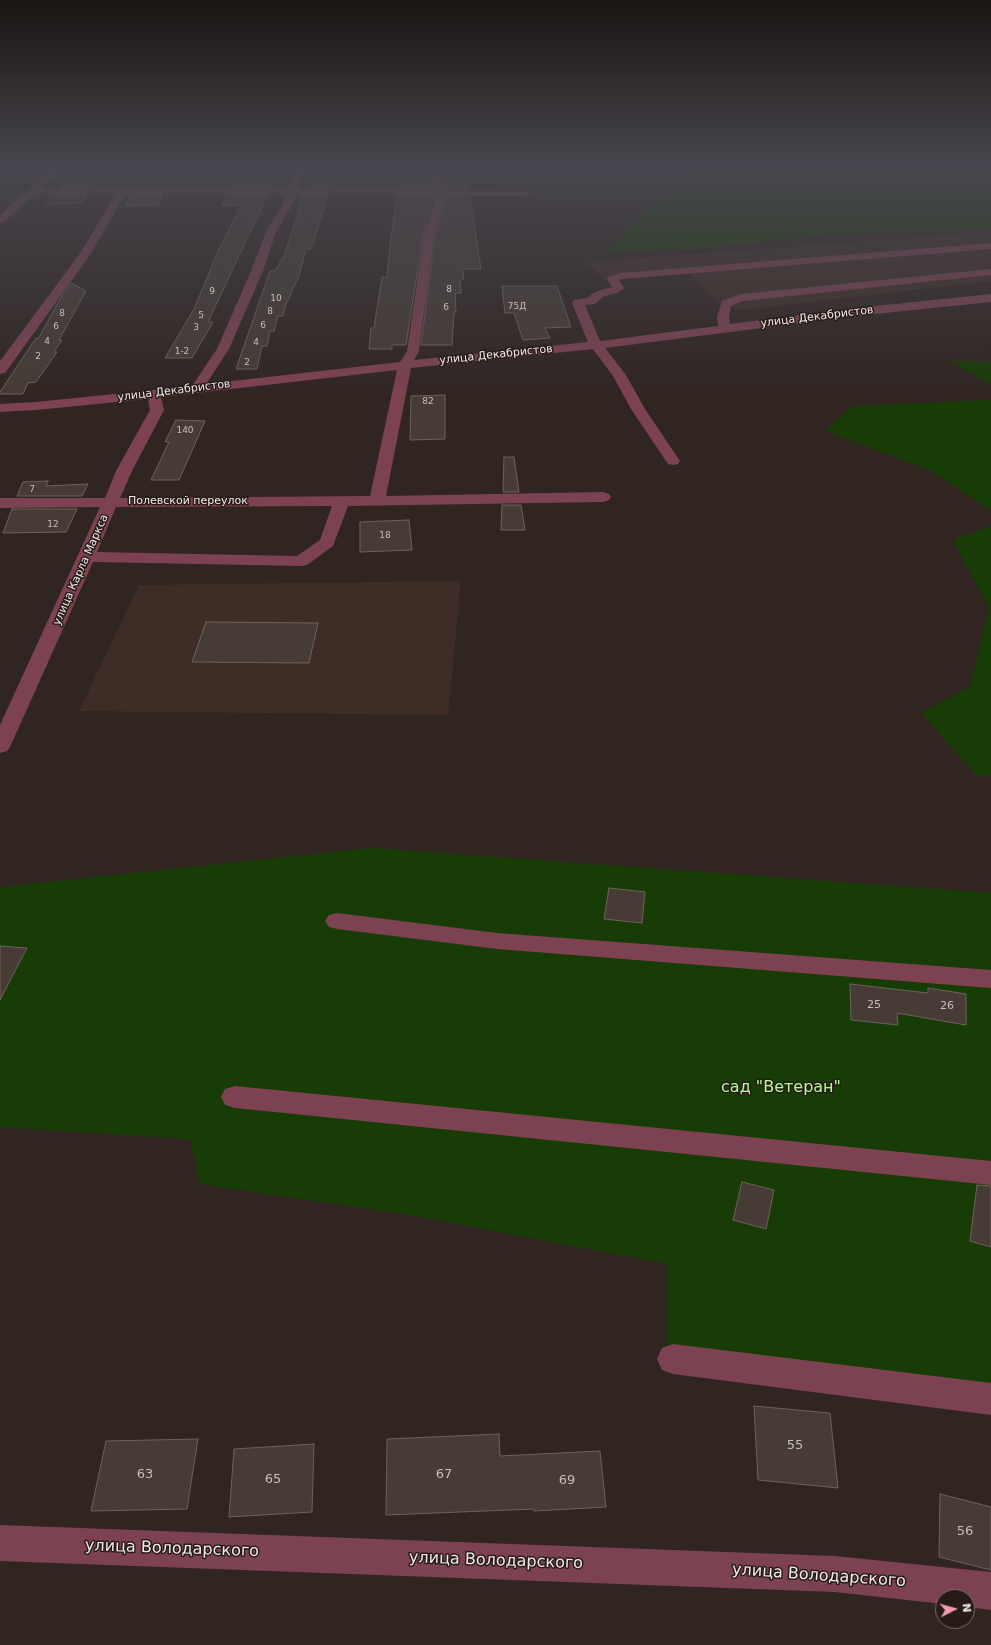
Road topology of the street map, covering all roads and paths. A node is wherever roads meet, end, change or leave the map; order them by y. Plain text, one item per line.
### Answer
1 (91, 245) edge
2 (266, 245) edge
3 (428, 245) edge
4 (989, 252) edge
5 (948, 261) dead end
6 (991, 272) edge
7 (743, 286) dead end
8 (749, 297) junction
9 (991, 298) edge
10 (724, 329) junction
11 (596, 345) junction
12 (405, 365) junction
13 (0, 370) edge
14 (197, 388) junction
15 (154, 394) junction
16 (0, 408) edge
17 (673, 461) dead end
18 (603, 497) dead end
19 (342, 501) junction
20 (377, 501) junction
21 (112, 502) junction
22 (0, 503) edge
23 (86, 557) junction
24 (0, 747) edge
25 (337, 921) dead end
26 (991, 979) edge
27 (236, 1097) dead end
28 (991, 1173) edge
29 (673, 1359) dead end
30 (991, 1399) edge
31 (0, 1542) edge
32 (991, 1591) edge

1 - 13 street
2 - 14 street
3 - 12 street
4 - 5 street
4 - 11 street
6 - 8 street
7 - 8 street
8 - 10 street
9 - 10 street, улица Декабристов
10 - 11 street, улица Декабристов
11 - 12 street, улица Декабристов
11 - 17 street
12 - 14 street, улица Декабристов
12 - 20 street
14 - 15 street, улица Декабристов
15 - 16 street, улица Декабристов
15 - 21 street, улица Карла Маркса
18 - 20 street, Полевской переулок
19 - 20 street, Полевской переулок
19 - 21 street, Полевской переулок
19 - 23 street
21 - 22 street, Полевской переулок
21 - 23 street, улица Карла Маркса
23 - 24 street, улица Карла Маркса
25 - 26 street
27 - 28 street
29 - 30 street
31 - 32 street, улица Володарского

